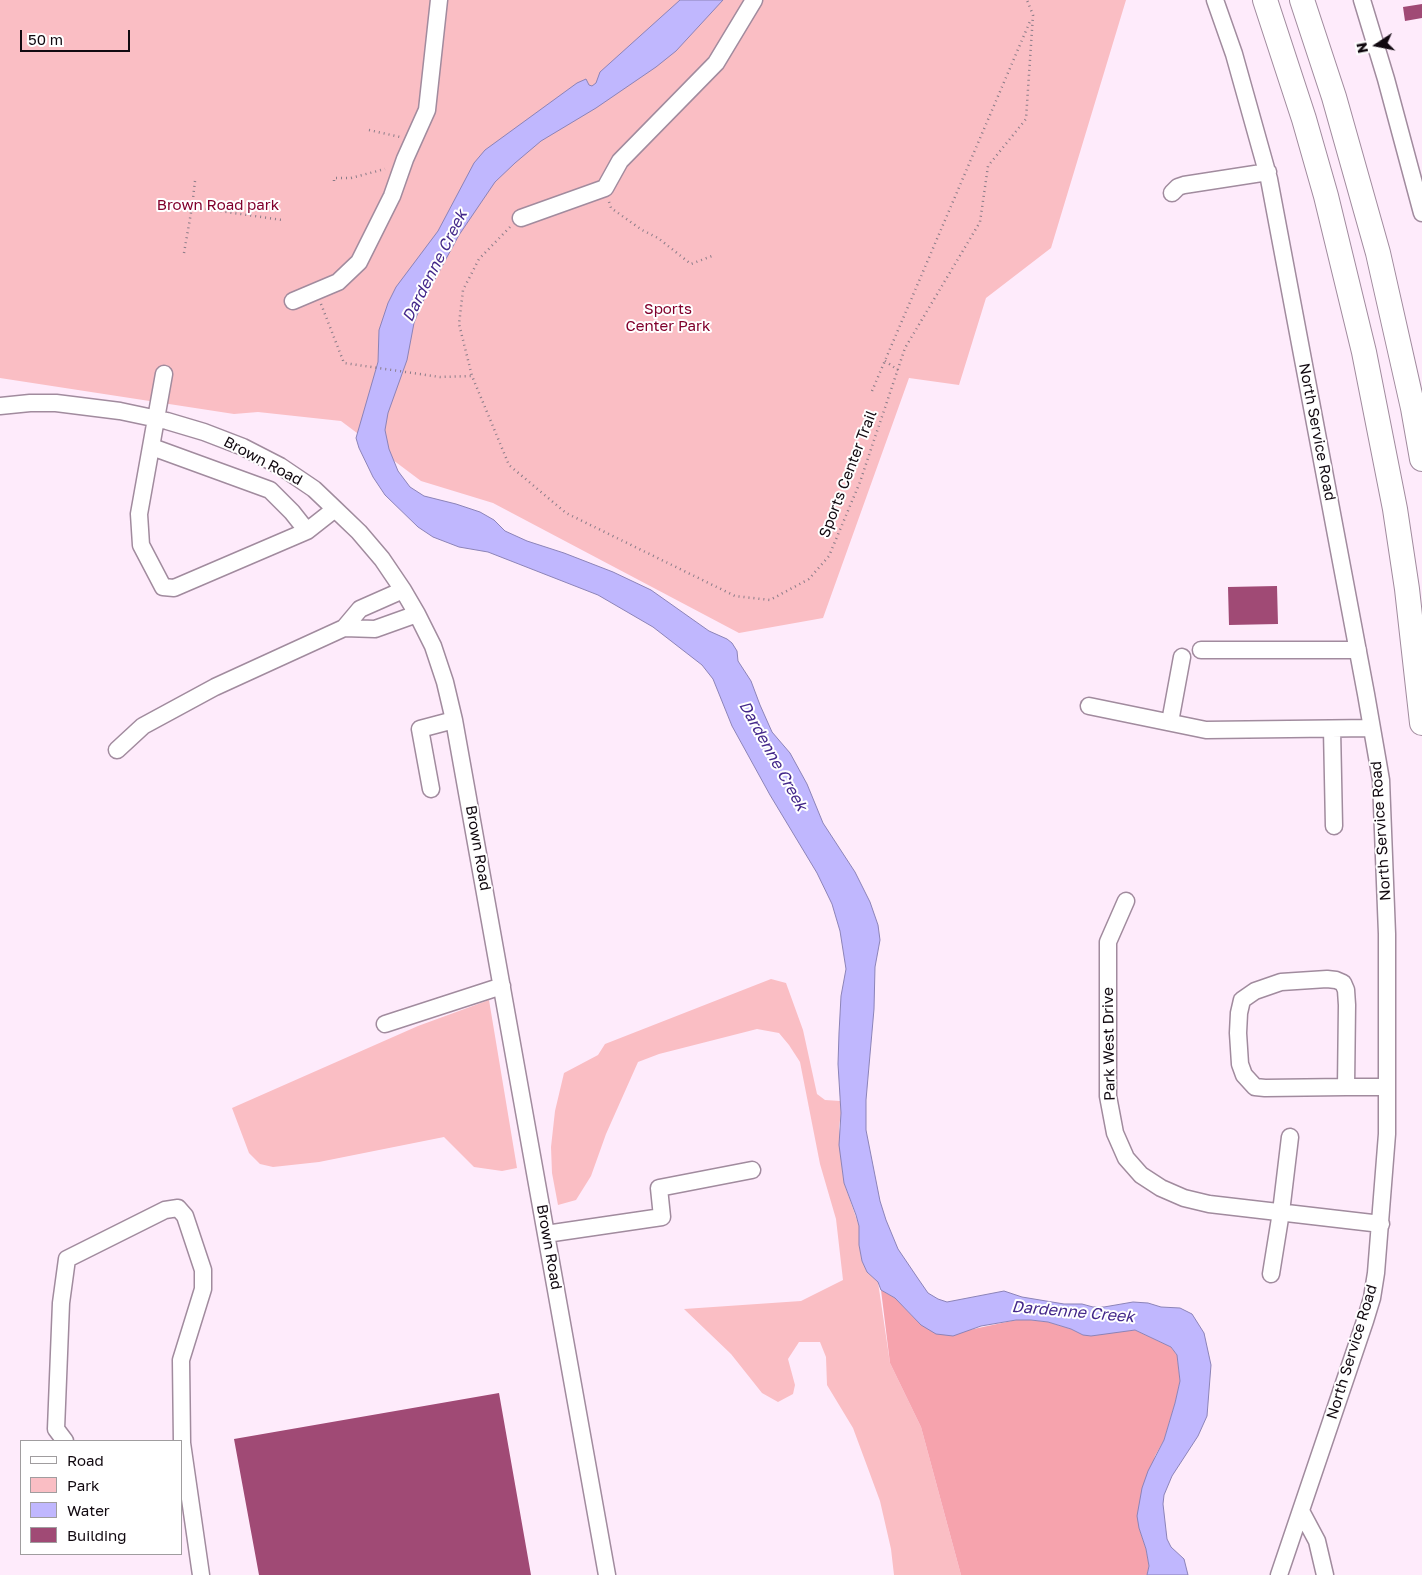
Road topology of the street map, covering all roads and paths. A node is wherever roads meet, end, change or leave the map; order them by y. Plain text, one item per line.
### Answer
1 (439, 0) edge
2 (754, 0) edge
3 (1027, 0) edge
4 (1215, 0) edge
5 (1265, 0) edge
6 (1302, 0) edge
7 (1362, 0) edge
8 (1033, 15) junction
9 (369, 130) dead end
10 (413, 140) junction
11 (403, 165) junction
12 (1268, 172) junction
13 (334, 180) dead end
14 (195, 181) dead end
15 (605, 188) junction
16 (1172, 193) dead end
17 (192, 207) junction
18 (1422, 213) edge
19 (521, 218) joint
20 (282, 220) dead end
21 (184, 253) dead end
22 (712, 256) dead end
23 (316, 291) junction
24 (293, 301) dead end
25 (885, 361) junction
26 (898, 370) junction
27 (164, 374) dead end
28 (472, 376) junction
29 (872, 391) dead end
30 (0, 406) edge
31 (157, 419) junction
32 (152, 447) junction
33 (1422, 459) edge
34 (335, 509) junction
35 (307, 532) junction
36 (404, 590) junction
37 (416, 614) junction
38 (344, 628) junction
39 (1201, 650) dead end
40 (1358, 650) junction
41 (1182, 657) dead end
42 (1089, 706) dead end
43 (454, 720) junction
44 (1170, 722) junction
45 (1422, 723) edge
46 (1372, 728) junction
47 (1332, 729) junction
48 (118, 750) dead end
49 (431, 789) dead end
50 (1334, 826) dead end
51 (1126, 901) dead end
52 (502, 986) junction
53 (385, 1024) dead end
54 (1346, 1087) junction
55 (1387, 1087) junction
56 (1290, 1137) dead end
57 (752, 1170) dead end
58 (1281, 1212) junction
59 (1381, 1224) junction
60 (546, 1234) junction
61 (1270, 1274) dead end
62 (65, 1440) edge
63 (182, 1440) edge
64 (182, 1443) edge
65 (183, 1466) edge
66 (1301, 1511) junction
67 (201, 1575) edge
68 (607, 1575) edge
69 (1279, 1575) edge
70 (1325, 1575) edge

1 - 10 street
2 - 15 street
3 - 8 path, Sports Center Trail
4 - 12 street, North Service Road
5 - 45 highway
6 - 33 highway
7 - 18 street
8 - 25 path
8 - 26 path, Sports Center Trail
9 - 10 path
10 - 11 street
11 - 13 path
11 - 23 street
12 - 16 street
12 - 40 street, North Service Road
14 - 17 path
15 - 19 street
15 - 22 path
17 - 20 path
17 - 21 path
19 - 28 path, Sports Center Trail
23 - 24 street
23 - 28 path
25 - 26 path
25 - 29 path
26 - 28 path, Sports Center Trail
27 - 31 street
30 - 31 street, Brown Road
31 - 32 street
31 - 34 street, Brown Road
32 - 35 street
32 - 35 street
34 - 35 street
34 - 36 street, Brown Road
36 - 37 street, Brown Road
36 - 38 street
37 - 38 street
37 - 43 street, Brown Road
38 - 48 street
39 - 40 street
40 - 46 street, North Service Road
41 - 44 street
42 - 44 street
43 - 49 street
43 - 52 street, Brown Road
44 - 47 street
46 - 47 street
46 - 55 street, North Service Road
47 - 50 street
51 - 58 street, Park West Drive
52 - 53 street
52 - 60 street, Brown Road
54 - 54 street
54 - 55 street
55 - 59 street, North Service Road
56 - 58 street
57 - 60 street
58 - 59 street, Park West Drive
58 - 61 street
59 - 66 street, North Service Road
60 - 68 street, Brown Road
62 - 63 street
64 - 65 street
65 - 67 street
66 - 69 street, North Service Road
66 - 70 street

